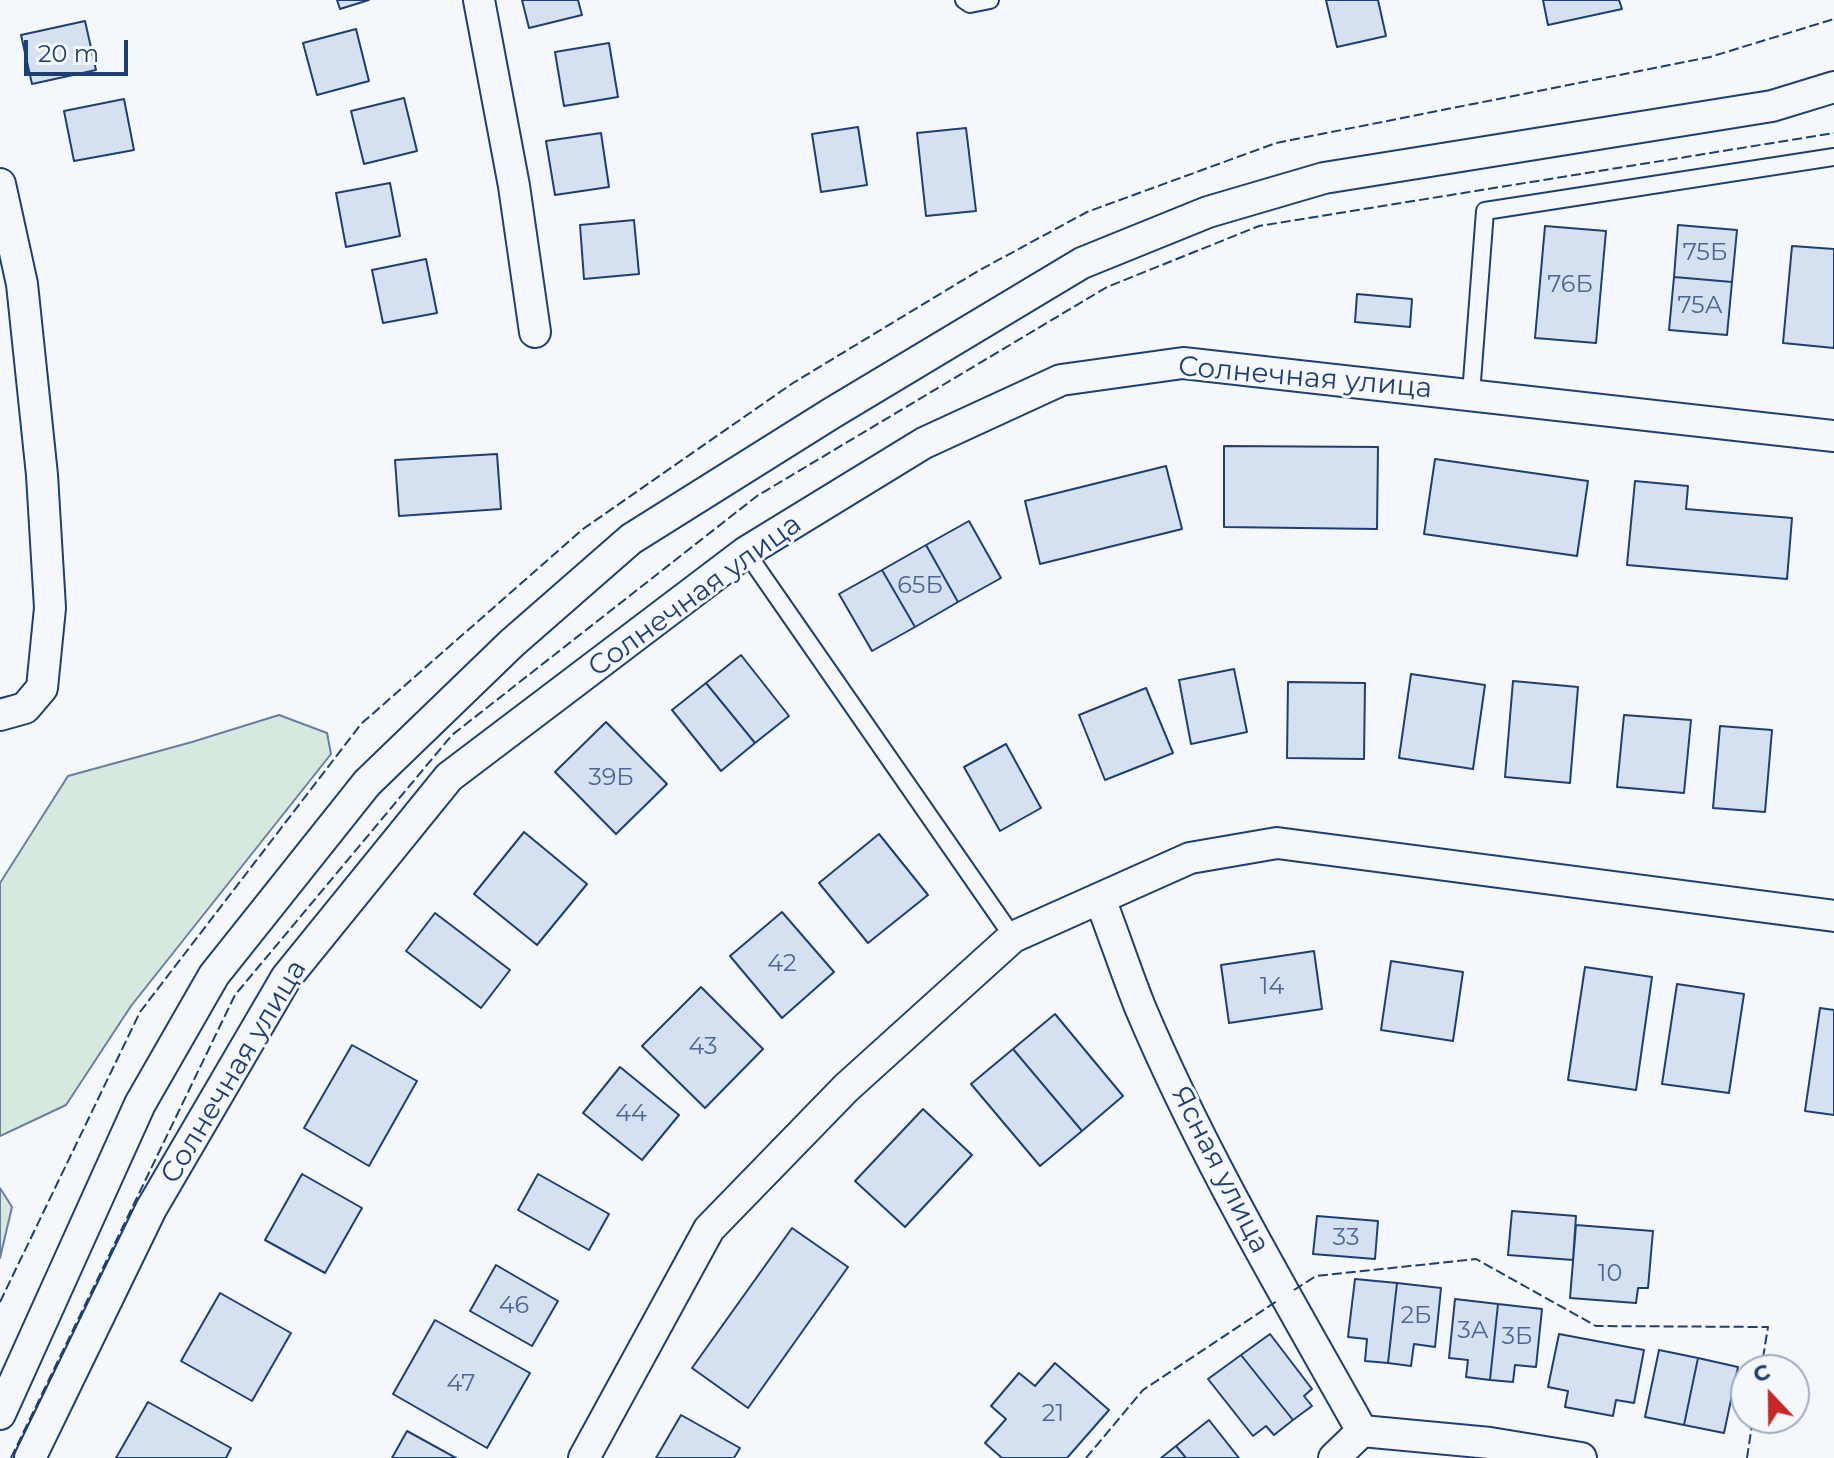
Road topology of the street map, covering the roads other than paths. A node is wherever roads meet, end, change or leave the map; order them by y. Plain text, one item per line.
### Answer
1 (479, 0) edge
2 (964, 0) edge
3 (990, 0) edge
4 (1834, 87) edge
5 (1834, 157) edge
6 (0, 184) edge
7 (535, 332) dead end
8 (1471, 394) junction
9 (1834, 436) edge
10 (746, 552) junction
11 (0, 715) edge
12 (1100, 899) junction
13 (1834, 916) edge
14 (1013, 937) junction
15 (0, 1414) edge
16 (1362, 1431) junction
17 (30, 1458) edge
18 (584, 1458) edge
19 (1334, 1458) edge
20 (1581, 1458) edge

1 - 7 street
2 - 3 lane
4 - 15 street
5 - 8 lane
6 - 11 street
8 - 9 street, Солнечная улица
8 - 10 street, Солнечная улица
10 - 14 lane
10 - 17 street, Солнечная улица
12 - 13 street
12 - 14 street
12 - 16 street, Ясная улица
14 - 18 street
16 - 19 street
16 - 20 street

